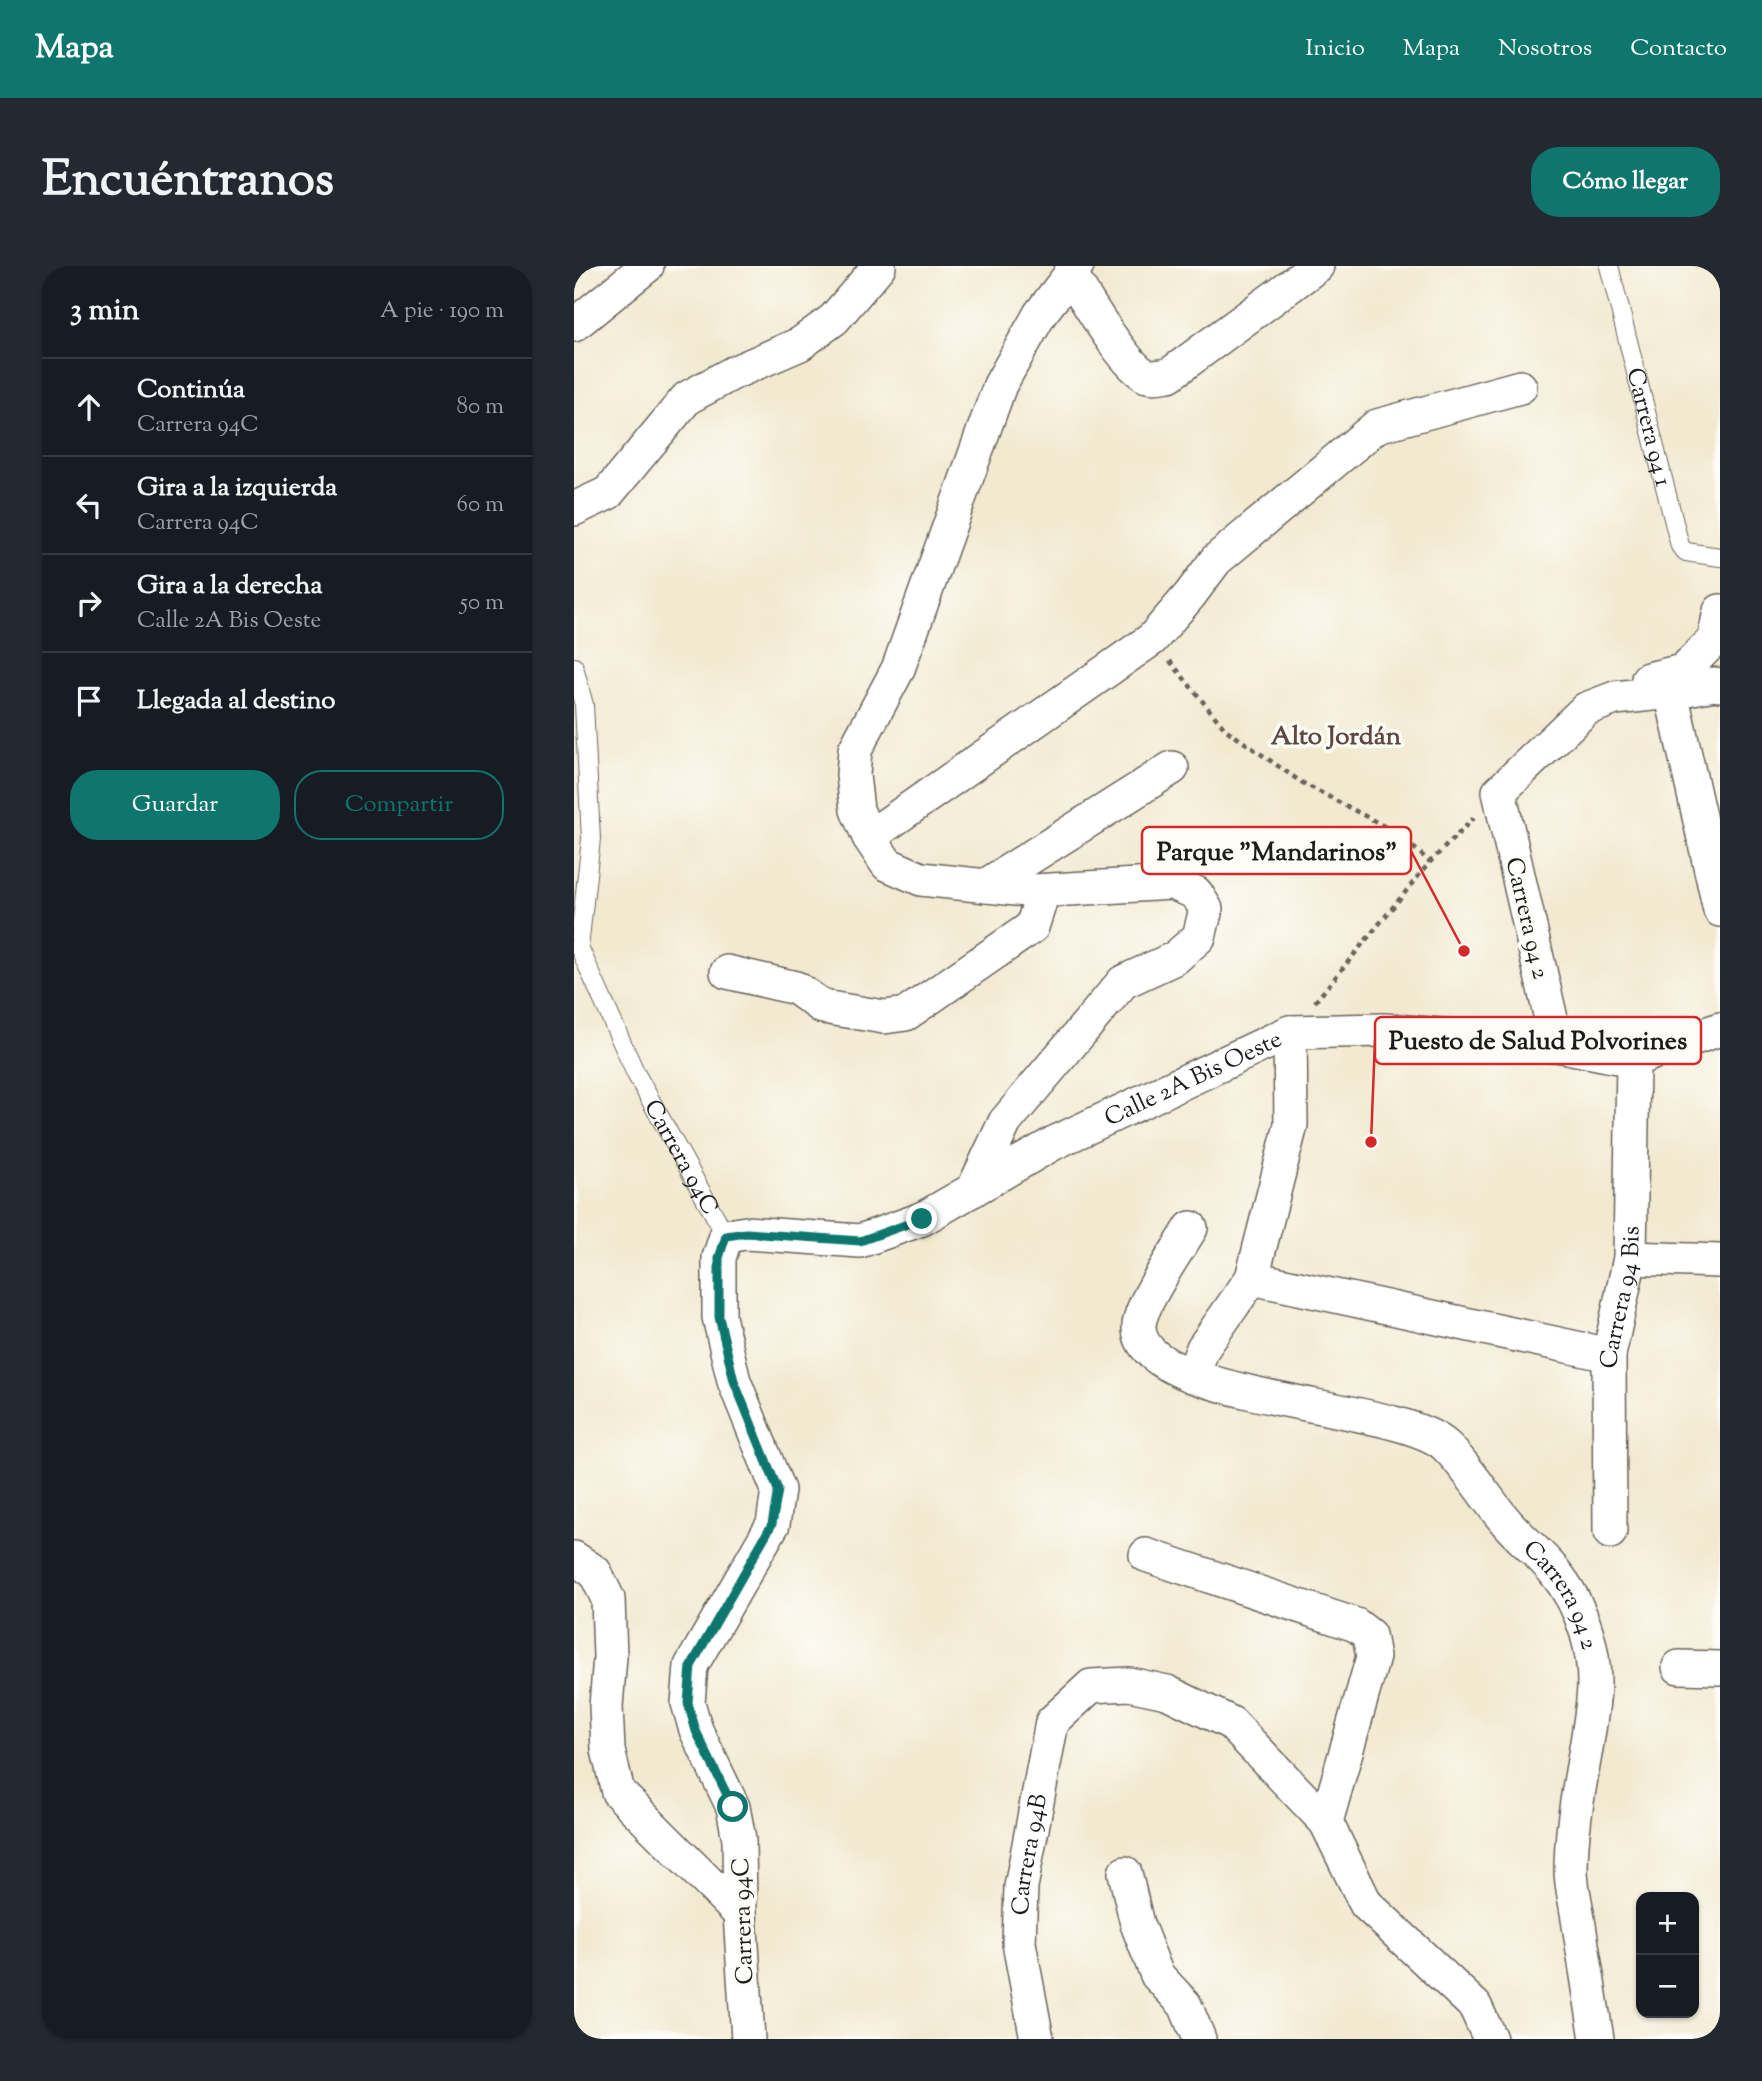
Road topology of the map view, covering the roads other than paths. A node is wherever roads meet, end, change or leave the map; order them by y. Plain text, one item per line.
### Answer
1 (647, 266) edge
2 (880, 266) edge
3 (1317, 266) edge
4 (1609, 266) edge
5 (1073, 270) edge
6 (574, 325) edge
7 (1520, 387) dead end
8 (574, 509) edge
9 (1720, 557) edge
10 (1720, 611) edge
11 (574, 667) edge
12 (1718, 684) edge
13 (1671, 692) junction
14 (1615, 698) junction
15 (1172, 768) dead end
16 (869, 837) junction
17 (985, 886) junction
18 (1034, 891) junction
19 (1720, 910) edge
20 (727, 972) dead end
21 (1720, 1029) edge
22 (1290, 1032) junction
23 (1557, 1045) junction
24 (1633, 1060) junction
25 (973, 1190) junction
26 (1191, 1228) dead end
27 (726, 1236) junction
28 (1630, 1258) junction
29 (1720, 1261) edge
30 (1252, 1278) junction
31 (1609, 1355) junction
32 (1192, 1376) junction
33 (1610, 1532) dead end
34 (1146, 1555) dead end
35 (574, 1558) edge
36 (1679, 1667) dead end
37 (1720, 1668) edge
38 (1326, 1822) junction
39 (1125, 1873) dead end
40 (740, 1914) junction
41 (748, 2039) edge
42 (1037, 2039) edge
43 (1199, 2039) edge
44 (1490, 2039) edge
45 (1597, 2039) edge

1 - 6 street
2 - 8 street
3 - 5 street
4 - 9 lane, Carrera 94 1
5 - 16 street
7 - 16 street
10 - 14 street
11 - 27 lane, Carrera 94C
12 - 13 street
13 - 14 street
13 - 19 street
14 - 23 street, Carrera 94 2
15 - 17 street
16 - 17 street
17 - 18 street
18 - 20 street
18 - 25 street
21 - 24 street
22 - 23 street, Calle 2A Bis Oeste
22 - 25 street, Calle 2A Bis Oeste
22 - 30 street
23 - 24 street, Calle 2A Bis Oeste
24 - 28 street, Carrera 94 Bis
25 - 27 street, Calle 2A Bis Oeste
26 - 32 street, Carrera 94 2
27 - 40 street, Carrera 94C
28 - 29 street
28 - 31 street, Carrera 94 Bis
30 - 31 street
30 - 32 street
31 - 33 street, Carrera 94 Bis
32 - 45 street, Carrera 94 2
34 - 38 street
35 - 40 street
36 - 37 street
38 - 42 street, Carrera 94B
38 - 44 street
39 - 43 street
40 - 41 street, Carrera 94C

